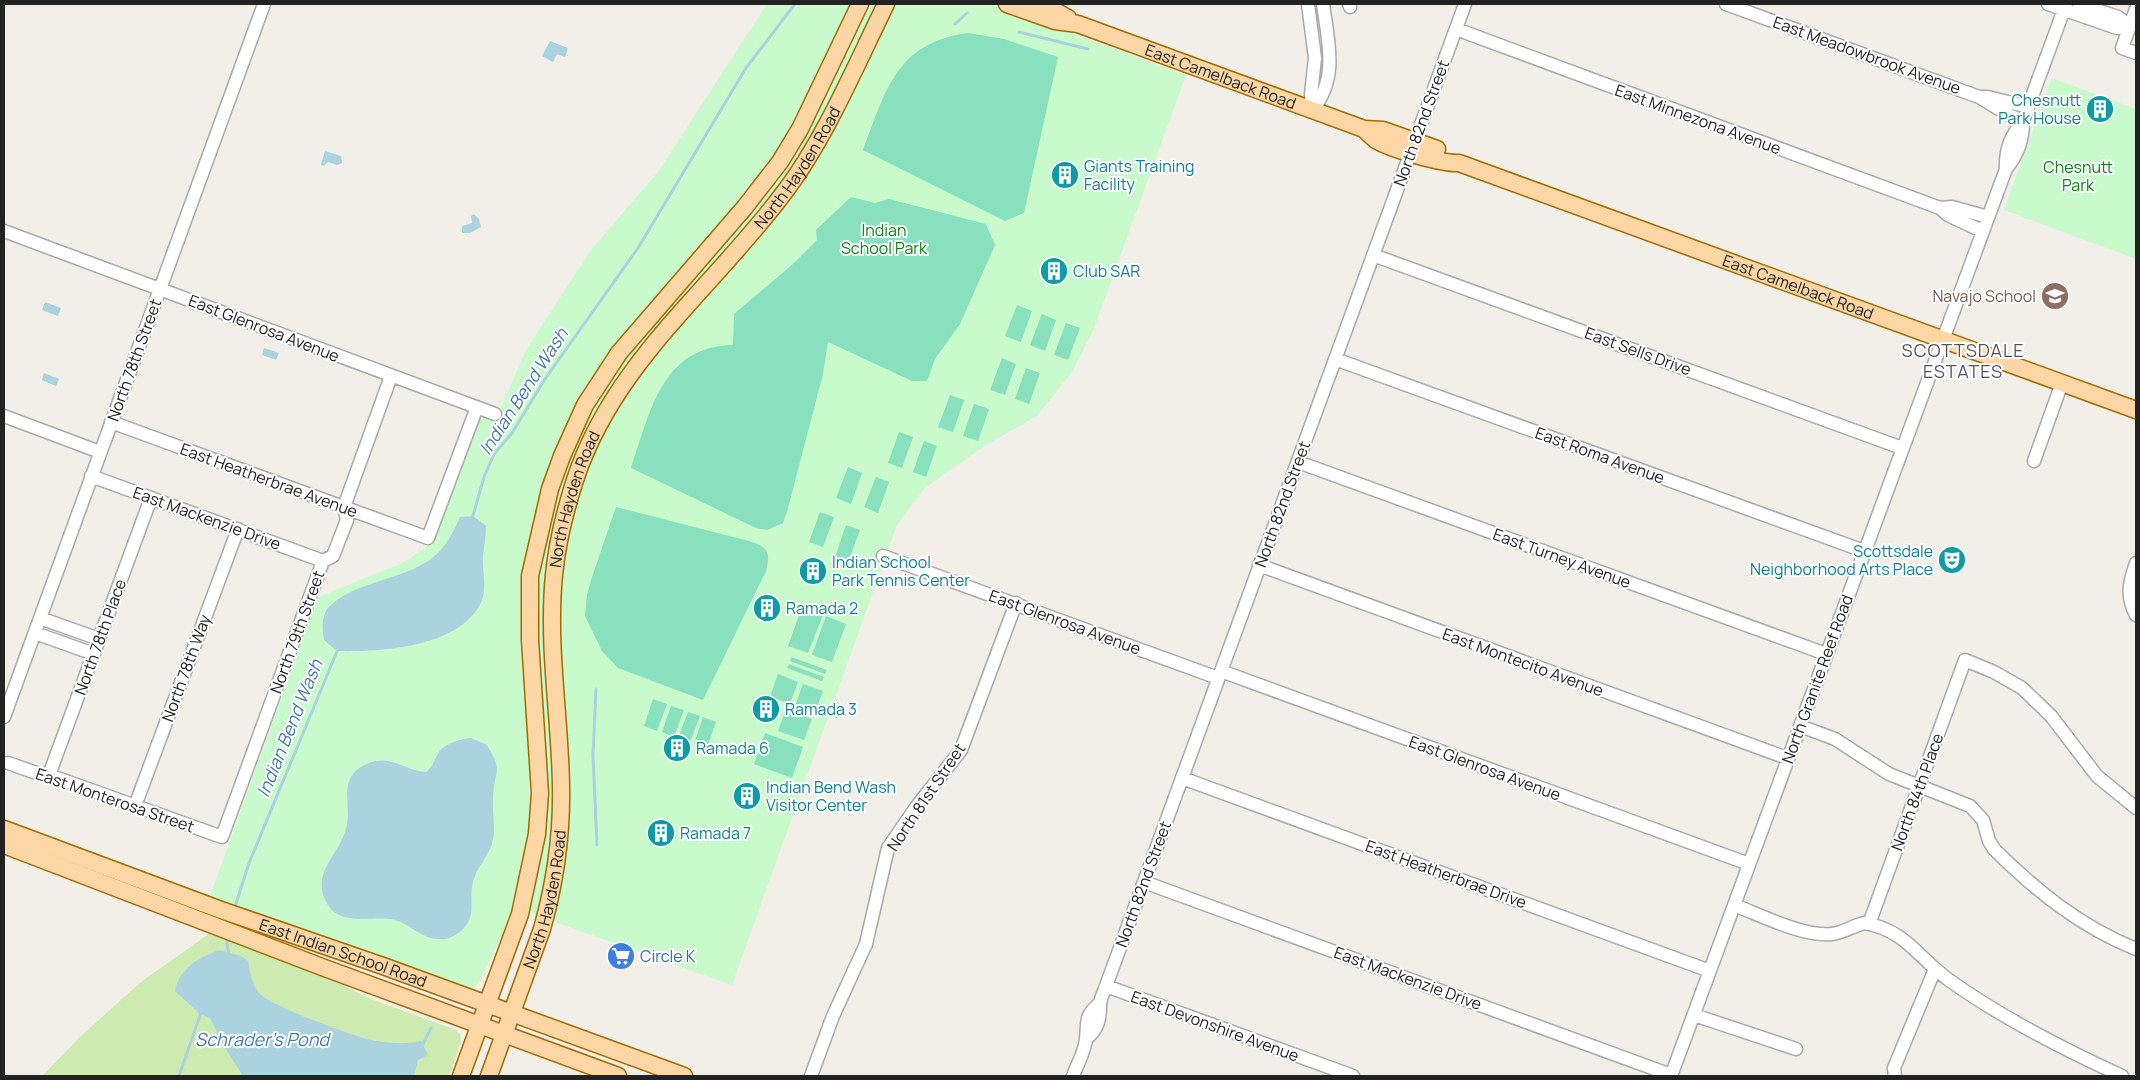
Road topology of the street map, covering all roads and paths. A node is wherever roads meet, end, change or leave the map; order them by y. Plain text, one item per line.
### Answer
1 (264, 4) edge
2 (860, 4) edge
3 (886, 4) edge
4 (1007, 4) edge
5 (1042, 4) edge
6 (1308, 4) edge
7 (1323, 4) edge
8 (1465, 4) edge
9 (1726, 4) edge
10 (2048, 4) edge
11 (2079, 4) edge
12 (2065, 6) edge
13 (2136, 9) edge
14 (2099, 16) junction
15 (1078, 24) junction
16 (2130, 26) junction
17 (1456, 29) junction
18 (2136, 53) edge
19 (1979, 96) junction
20 (2028, 107) junction
21 (1312, 110) junction
22 (2023, 121) junction
23 (1413, 147) junction
24 (1940, 208) junction
25 (1988, 217) junction
26 (4, 231) edge
27 (1982, 231) junction
28 (1373, 255) junction
29 (160, 289) junction
30 (1943, 339) junction
31 (1335, 359) junction
32 (391, 376) junction
33 (2062, 383) junction
34 (476, 407) junction
35 (2136, 410) edge
36 (495, 414) dead end
37 (4, 416) edge
38 (111, 422) junction
39 (1902, 448) junction
40 (100, 452) junction
41 (2034, 461) dead end
42 (1298, 462) junction
43 (91, 476) junction
44 (151, 498) junction
45 (344, 507) junction
46 (238, 529) junction
47 (1864, 551) junction
48 (883, 556) dead end
49 (323, 561) junction
50 (2136, 563) edge
51 (1260, 565) junction
52 (1016, 604) junction
53 (2136, 616) edge
54 (40, 618) junction
55 (35, 633) junction
56 (99, 639) junction
57 (94, 654) junction
58 (1826, 654) junction
59 (1220, 674) junction
60 (4, 717) edge
61 (1800, 726) junction
62 (1788, 758) junction
63 (8, 763) dead end
64 (49, 775) junction
65 (1182, 778) junction
66 (1919, 786) junction
67 (134, 806) junction
68 (2136, 808) edge
69 (4, 828) edge
70 (222, 837) joint
71 (4, 845) edge
72 (1749, 864) junction
73 (1144, 882) junction
74 (1734, 905) junction
75 (218, 918) junction
76 (1869, 924) junction
77 (2136, 949) edge
78 (1935, 969) junction
79 (1710, 971) junction
80 (1106, 986) junction
81 (487, 1004) junction
82 (512, 1014) junction
83 (1694, 1015) junction
84 (480, 1026) junction
85 (504, 1035) junction
86 (1796, 1049) dead end
87 (461, 1076) edge
88 (489, 1076) edge
89 (618, 1076) edge
90 (684, 1076) edge
91 (811, 1076) edge
92 (1073, 1076) edge
93 (1353, 1076) edge
94 (1671, 1076) edge
95 (1894, 1076) edge
96 (2122, 1076) edge

1 - 29 street, North 78th Street
2 - 81 main road, North Hayden Road
3 - 82 main road, North Hayden Road
4 - 15 main road, East Camelback Road
5 - 15 main road, East Camelback Road
6 - 21 street
7 - 21 street
8 - 17 street, North 82nd Street
9 - 19 street, East Meadowbrook Avenue
10 - 12 street
11 - 14 street
12 - 14 street
12 - 20 street, North Granite Reef Road
13 - 16 street
14 - 16 street
15 - 21 main road, East Camelback Road
16 - 18 street
17 - 23 street, North 82nd Street
17 - 24 street, East Minnezona Avenue
19 - 20 street, East Meadowbrook Avenue
19 - 22 street, East Meadowbrook Avenue
20 - 22 street, North Granite Reef Road
21 - 23 main road, East Camelback Road
22 - 25 street, North Granite Reef Road
23 - 28 street, North 82nd Street
23 - 30 main road, East Camelback Road
24 - 25 street, East Minnezona Avenue
24 - 27 street, East Minnezona Avenue
25 - 27 street, North Granite Reef Road
26 - 29 street, East Glenrosa Avenue
27 - 30 street, North Granite Reef Road
28 - 31 street, North 82nd Street
28 - 39 street, East Sells Drive
29 - 32 street, East Glenrosa Avenue
29 - 38 street, North 78th Street
30 - 33 main road, East Camelback Road
30 - 39 street, North Granite Reef Road
31 - 42 street, North 82nd Street
31 - 47 street, East Roma Avenue
32 - 34 street, East Glenrosa Avenue
32 - 45 street, North 79th Street
33 - 35 main road, East Camelback Road
33 - 41 street
34 - 36 street, East Glenrosa Avenue
34 - 45 street, East Heatherbrae Avenue
37 - 40 street
38 - 40 street, North 78th Street
38 - 45 street, East Heatherbrae Avenue
39 - 47 street, North Granite Reef Road
40 - 43 street, North 78th Street
42 - 51 street, North 82nd Street
42 - 58 street, East Turney Avenue
43 - 44 street, East Mackenzie Drive
43 - 54 street, North 78th Street
44 - 46 street, East Mackenzie Drive
44 - 56 street, North 78th Place
45 - 49 street, North 79th Street
46 - 49 street, East Mackenzie Drive
46 - 67 street, North 78th Way
47 - 58 street, North Granite Reef Road
48 - 52 street, East Glenrosa Avenue
49 - 70 street, North 79th Street
50 - 53 street
51 - 59 street, North 82nd Street
51 - 62 street, East Montecito Avenue
52 - 59 street, East Glenrosa Avenue
52 - 91 street, North 81st Street
54 - 55 street, North 78th Street
54 - 56 street
55 - 57 street
55 - 60 street, North 78th Street
56 - 57 street, North 78th Place
57 - 64 street, North 78th Place
58 - 61 street, North Granite Reef Road
59 - 65 street, North 82nd Street
59 - 72 street, East Glenrosa Avenue
61 - 62 street, North Granite Reef Road
61 - 66 street
62 - 72 street, North Granite Reef Road
63 - 64 street, East Monterosa Street
64 - 67 street, East Monterosa Street
65 - 73 street, North 82nd Street
65 - 79 street, East Heatherbrae Drive
66 - 68 street, North 84th Place
66 - 76 street, North 84th Place
66 - 77 street
67 - 70 street, East Monterosa Street
69 - 75 main road, East Indian School Road
71 - 75 main road, East Indian School Road
72 - 74 street, North Granite Reef Road
73 - 80 street, North 82nd Street
73 - 94 street, East Mackenzie Drive
74 - 76 street
74 - 79 street, North Granite Reef Road
75 - 81 main road, East Indian School Road
75 - 84 main road, East Indian School Road
76 - 78 street
78 - 95 street
78 - 96 street
79 - 83 street, North Granite Reef Road
80 - 92 street, North 82nd Street
80 - 93 street, East Devonshire Avenue
81 - 82 main road, East Indian School Road
81 - 84 main road, North Hayden Road
82 - 85 main road, North Hayden Road
82 - 90 main road, East Indian School Road
83 - 86 street
83 - 94 street, North Granite Reef Road
84 - 85 main road, East Indian School Road
84 - 87 main road, North Hayden Road
85 - 88 main road, North Hayden Road
85 - 89 main road, East Indian School Road

